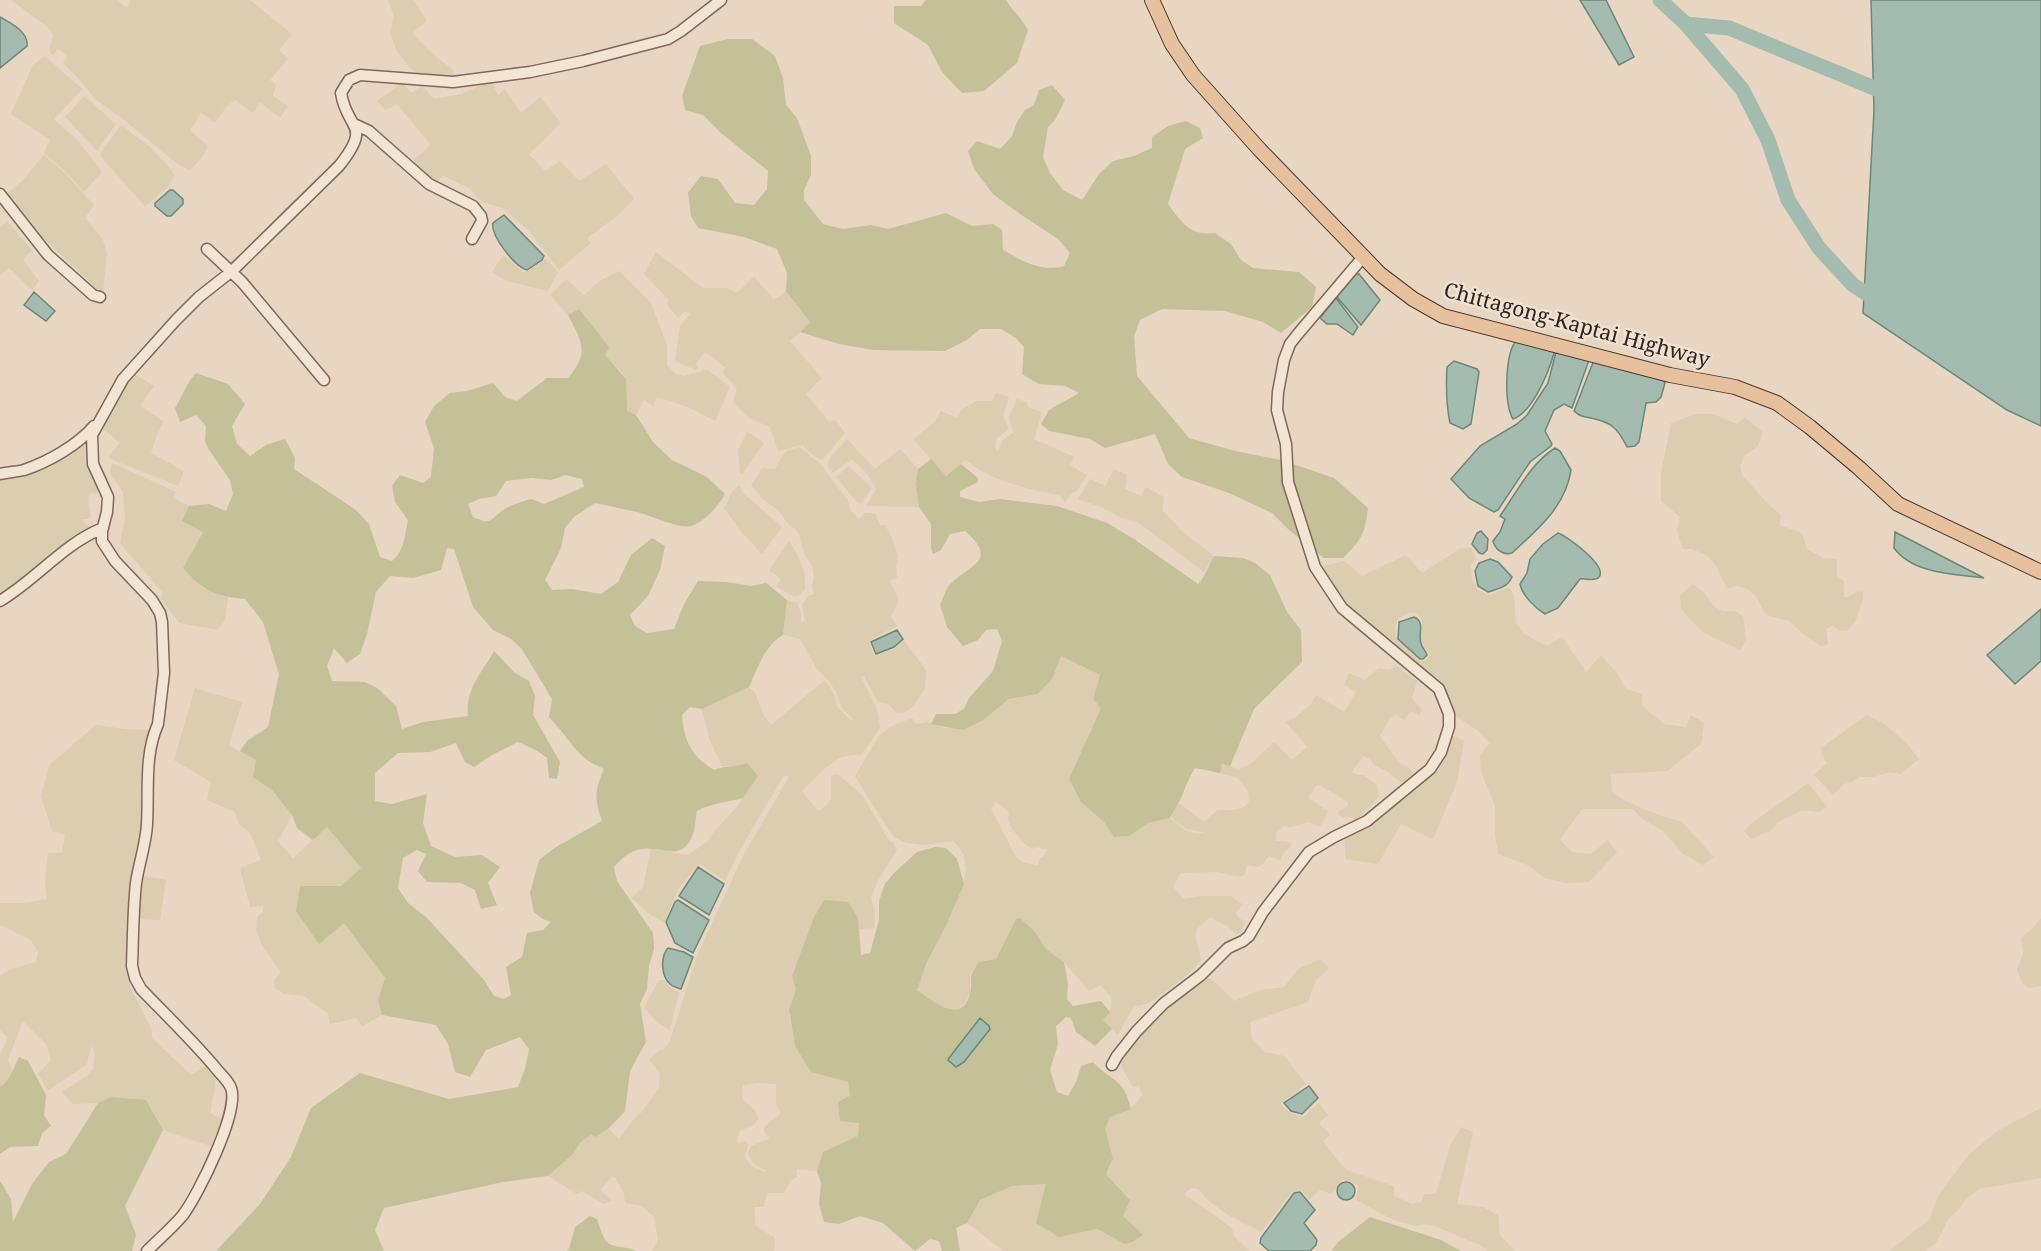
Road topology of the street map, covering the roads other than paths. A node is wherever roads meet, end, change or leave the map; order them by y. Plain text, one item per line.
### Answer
1 (721, 0) edge
2 (1152, 0) edge
3 (356, 125) junction
4 (0, 194) edge
5 (472, 239) dead end
6 (207, 249) dead end
7 (1363, 257) junction
8 (232, 271) junction
9 (99, 297) dead end
10 (324, 380) dead end
11 (97, 423) junction
12 (0, 474) edge
13 (103, 528) junction
14 (2041, 572) edge
15 (0, 601) edge
16 (1112, 1065) dead end
17 (147, 1251) edge

1 - 3 street
2 - 7 main road, Chittagong-Kaptai Highway
3 - 5 street
3 - 8 street
4 - 9 street
6 - 8 street
7 - 14 main road, Chittagong-Kaptai Highway
7 - 16 street
8 - 10 street
8 - 11 street
11 - 12 street
11 - 13 street
13 - 15 street
13 - 17 street

